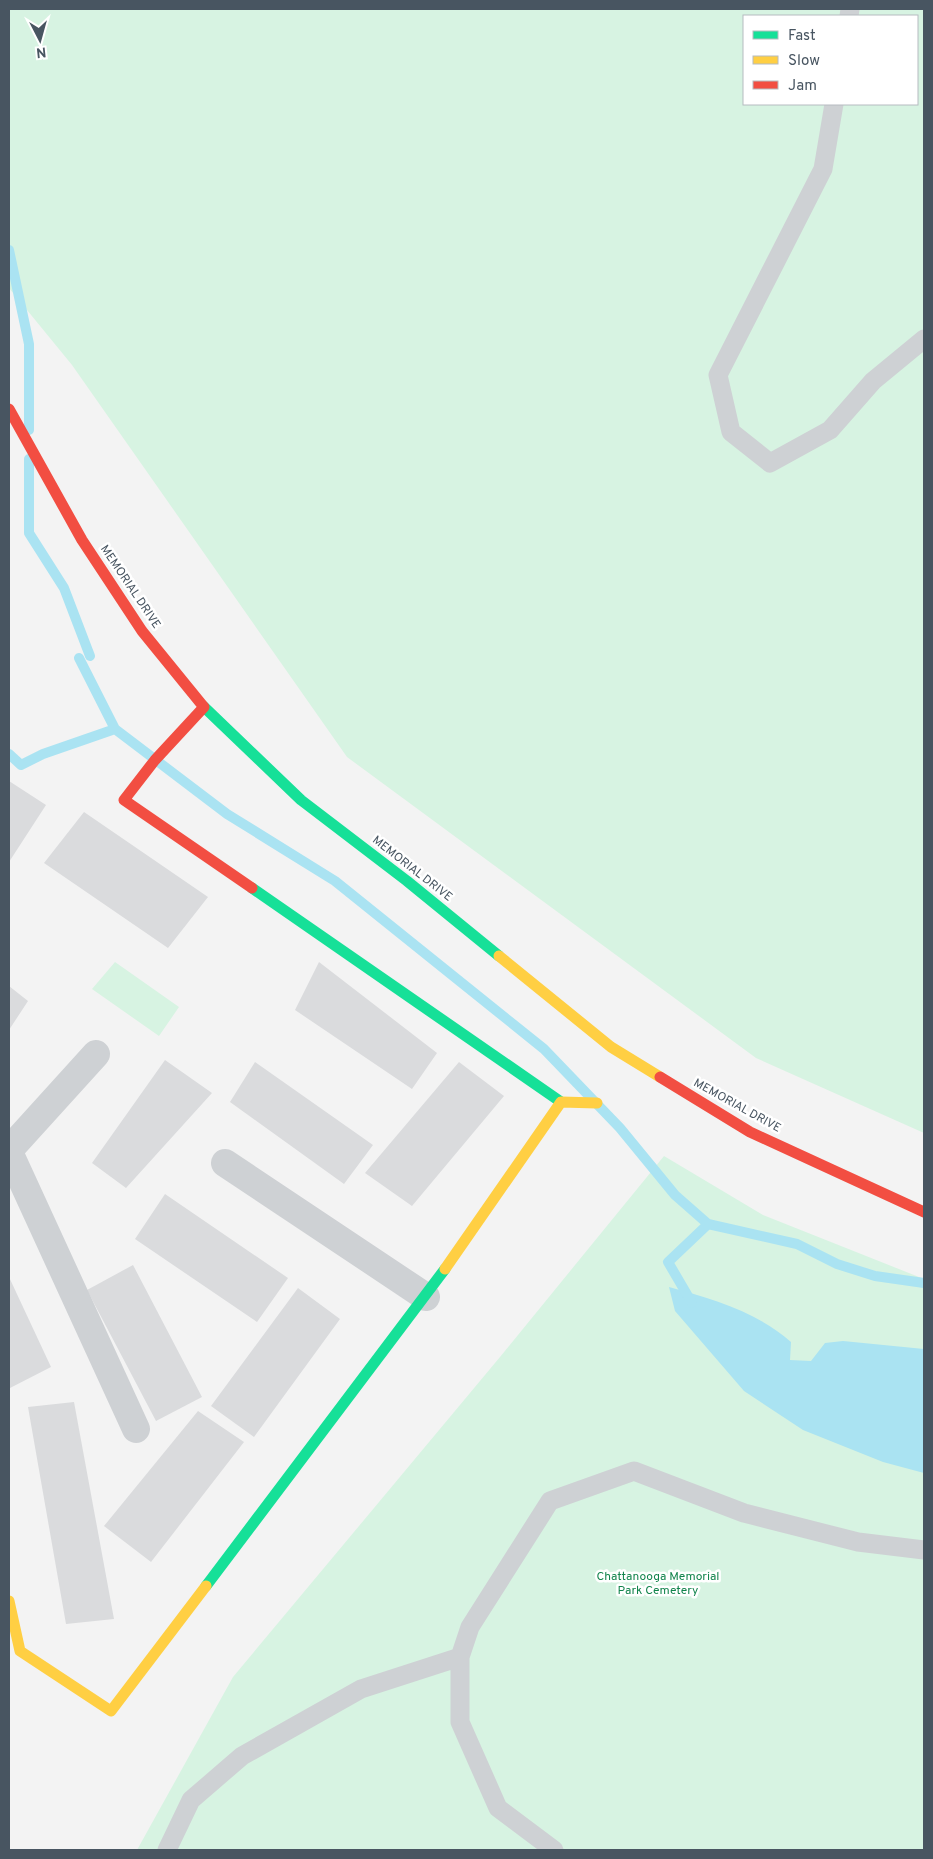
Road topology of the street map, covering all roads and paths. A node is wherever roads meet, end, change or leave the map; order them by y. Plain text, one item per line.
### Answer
1 (834, 105) edge
2 (924, 339) edge
3 (9, 409) edge
4 (204, 707) junction
5 (96, 1054) dead end
6 (561, 1102) junction
7 (597, 1103) dead end
8 (9, 1151) edge
9 (226, 1163) dead end
10 (924, 1212) edge
11 (426, 1297) junction
12 (136, 1429) dead end
13 (924, 1550) edge
14 (9, 1601) edge
15 (460, 1657) junction
16 (167, 1850) edge
17 (554, 1850) edge

1 - 2 lane
3 - 4 street, MEMORIAL DRIVE
4 - 6 street
4 - 10 street, MEMORIAL DRIVE
5 - 8 street
6 - 7 street
6 - 11 street
8 - 12 street
9 - 11 street
11 - 14 street
13 - 15 lane
15 - 16 lane
15 - 17 lane

